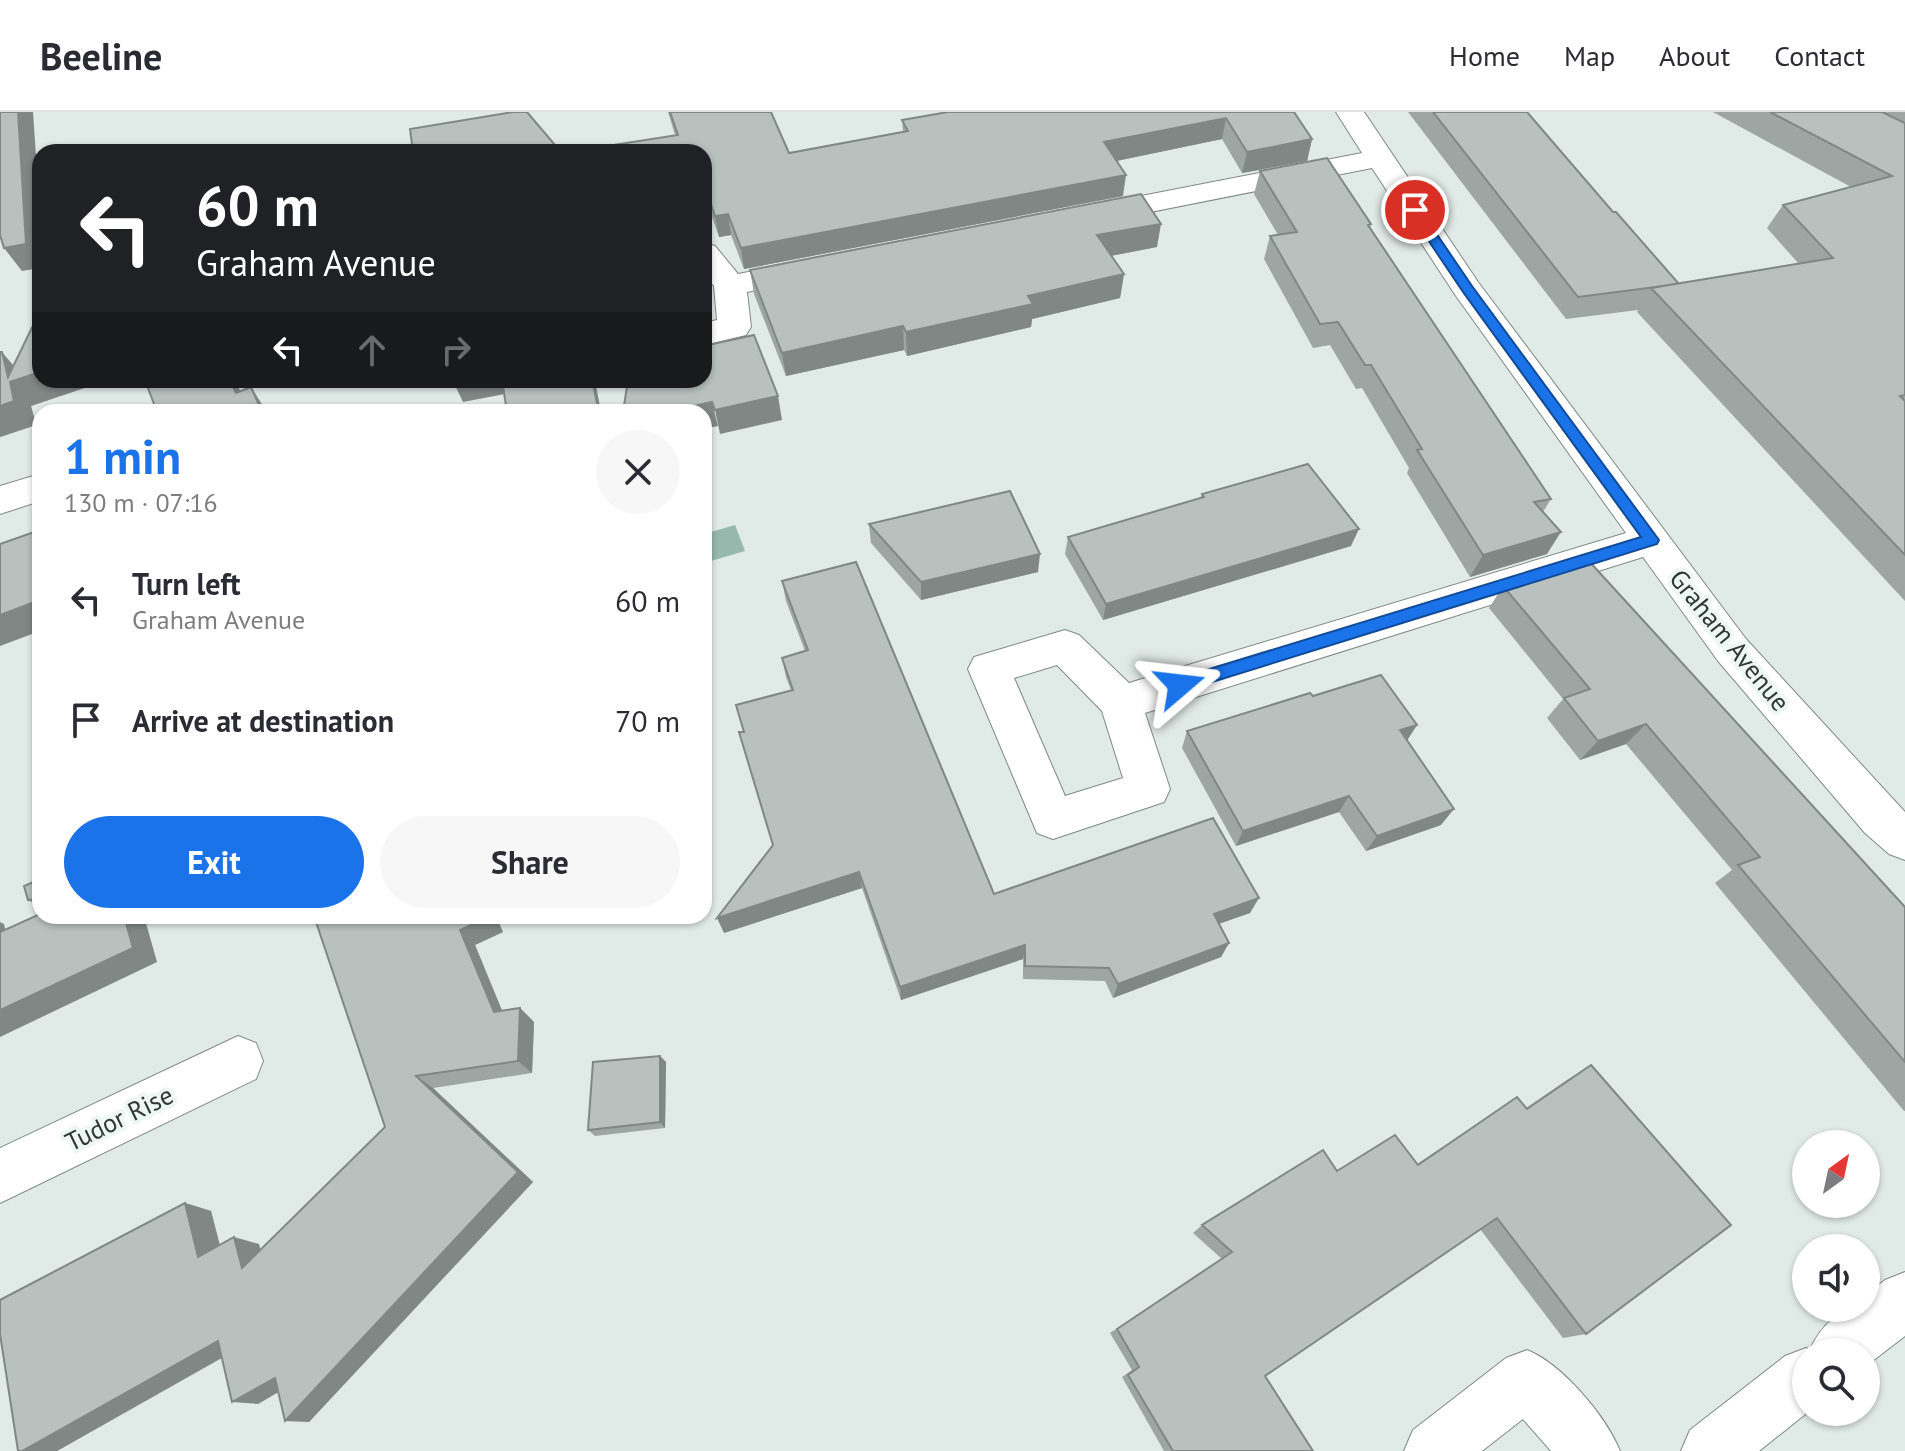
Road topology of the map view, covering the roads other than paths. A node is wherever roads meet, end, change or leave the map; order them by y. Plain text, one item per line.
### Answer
1 (1350, 112) edge
2 (1379, 158) junction
3 (1055, 222) edge
4 (712, 263) edge
5 (839, 264) edge
6 (730, 285) junction
7 (712, 332) edge
8 (32, 490) edge
9 (0, 500) edge
10 (1651, 540) junction
11 (1121, 703) dead end
12 (1905, 840) edge
13 (238, 1061) dead end
14 (0, 1176) edge
15 (1905, 1300) edge
16 (1856, 1338) edge
17 (1792, 1388) edge
18 (1434, 1451) edge
19 (1590, 1451) edge
20 (1711, 1451) edge

1 - 2 street, Graham Avenue
2 - 3 street
2 - 10 street, Graham Avenue
4 - 6 street
5 - 6 street
6 - 7 street
8 - 9 street
10 - 11 street
10 - 12 street, Graham Avenue
13 - 14 street, Tudor Rise
15 - 16 street
17 - 20 street
18 - 19 street

